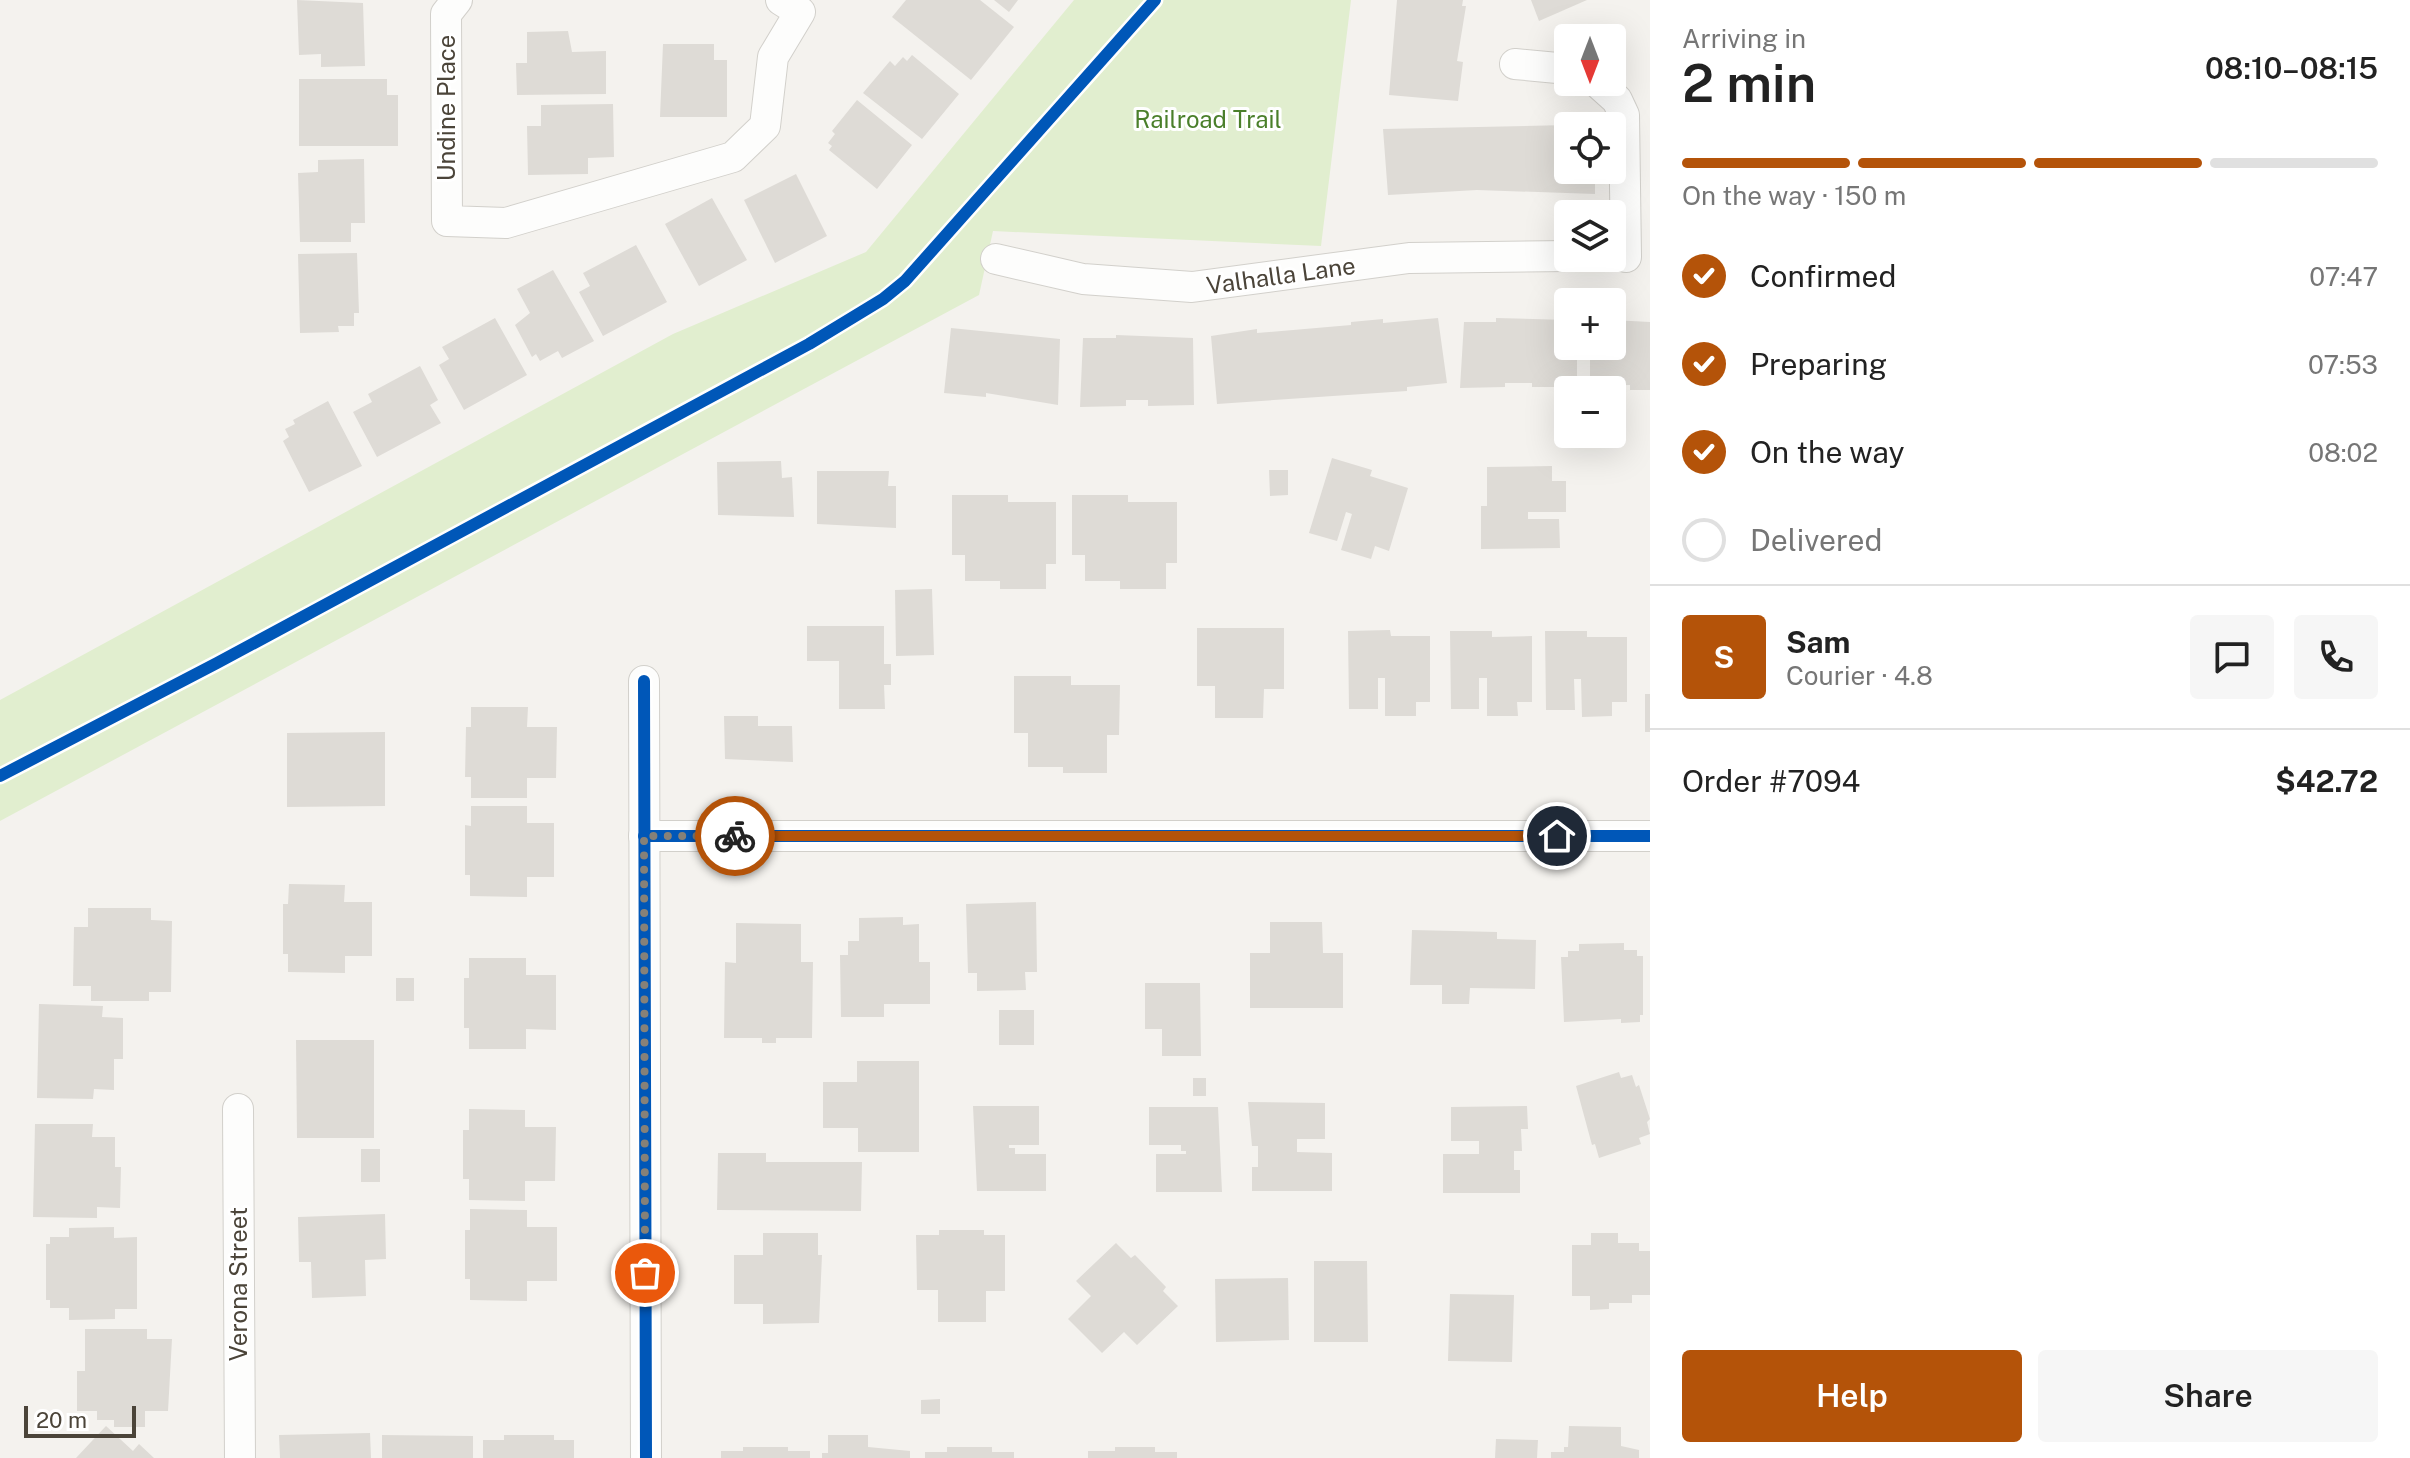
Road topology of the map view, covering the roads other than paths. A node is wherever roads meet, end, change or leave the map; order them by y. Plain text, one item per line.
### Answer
1 (457, 0) edge
2 (790, 6) edge
3 (1515, 64) dead end
4 (1554, 68) edge
5 (1613, 96) edge
6 (1554, 256) edge
7 (1629, 257) edge
8 (996, 259) dead end
9 (644, 681) dead end
10 (644, 836) junction
11 (1650, 836) edge
12 (238, 1109) dead end
13 (240, 1458) edge
14 (646, 1458) edge

1 - 2 street, Undine Place
3 - 4 street
5 - 7 street
6 - 8 street, Valhalla Lane
9 - 10 street
10 - 11 street
10 - 14 street
12 - 13 street, Verona Street

